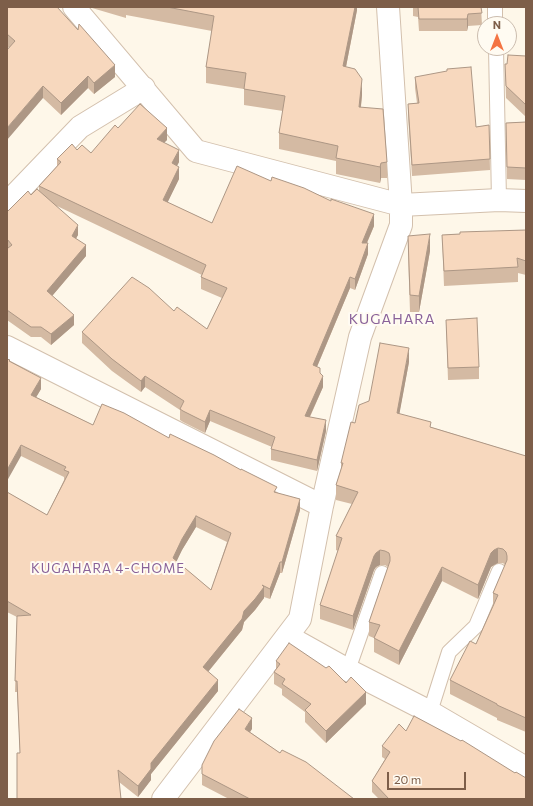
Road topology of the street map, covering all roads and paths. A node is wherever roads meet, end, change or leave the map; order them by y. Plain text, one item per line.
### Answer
1 (74, 7) edge
2 (388, 7) edge
3 (496, 56) edge
4 (144, 88) junction
5 (499, 200) junction
6 (526, 201) edge
7 (7, 203) edge
8 (402, 205) junction
9 (7, 347) edge
10 (322, 506) junction
11 (499, 571) dead end
12 (382, 573) dead end
13 (287, 636) junction
14 (348, 670) junction
15 (430, 712) junction
16 (526, 768) edge
17 (163, 799) edge

1 - 4 street
2 - 8 street
3 - 5 lane
4 - 7 street
4 - 8 street
5 - 6 street
5 - 8 street
8 - 10 street
9 - 10 street
10 - 13 street
11 - 15 lane
12 - 14 lane
13 - 14 street
13 - 17 street
14 - 15 street
15 - 16 street

